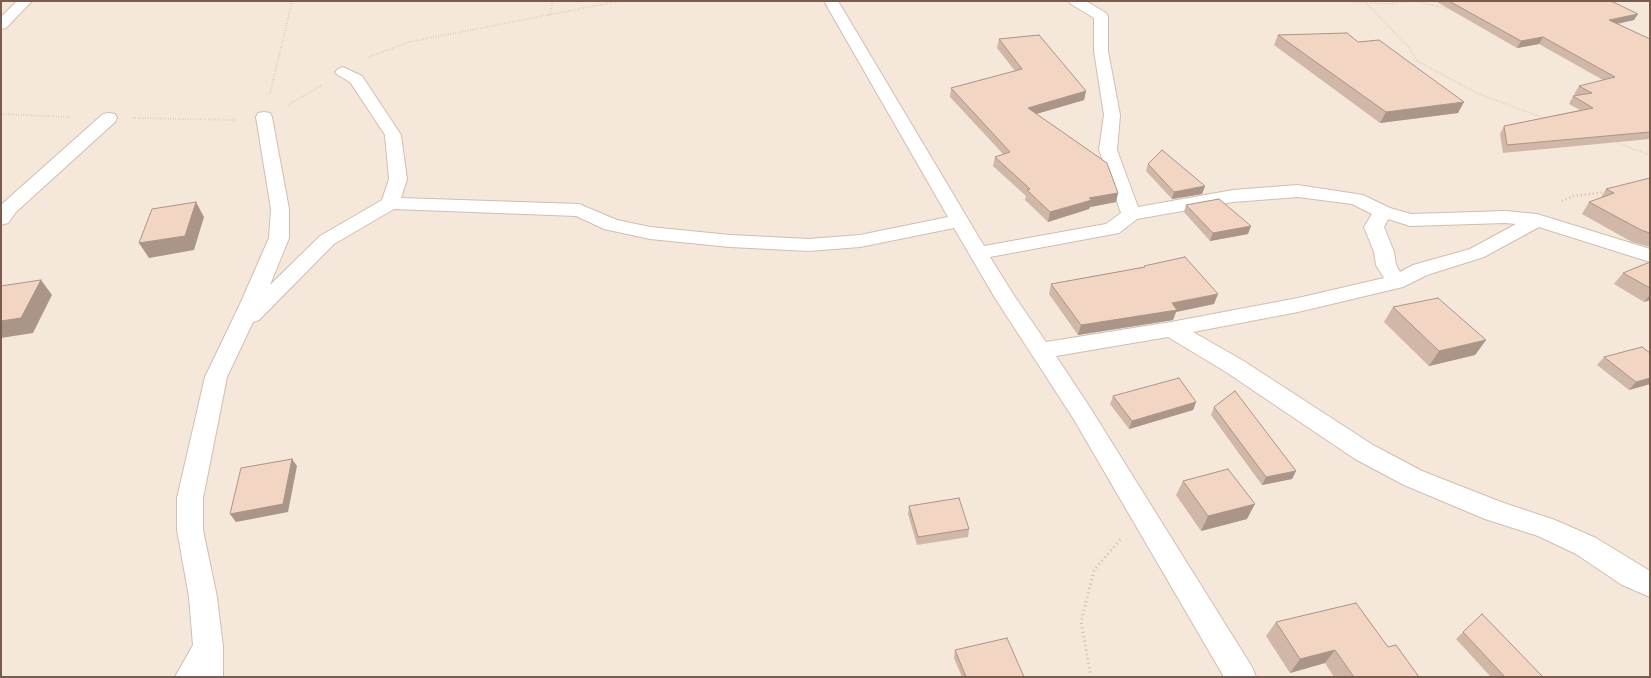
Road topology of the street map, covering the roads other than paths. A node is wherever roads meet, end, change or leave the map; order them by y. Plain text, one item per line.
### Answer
1 (25, 1) edge
2 (831, 1) edge
3 (1076, 1) edge
4 (1, 25) edge
5 (343, 72) road end
6 (264, 117) road end
7 (109, 118) road end
8 (390, 203) junction
9 (1383, 212) junction
10 (1131, 214) junction
11 (1, 219) edge
12 (1537, 220) junction
13 (958, 221) junction
14 (978, 253) junction
15 (1650, 256) edge
16 (1396, 282) junction
17 (241, 325) junction
18 (1171, 329) junction
19 (1041, 351) junction
20 (1650, 585) edge
21 (208, 647) junction
22 (190, 677) edge
23 (208, 677) edge
24 (1241, 677) edge

1 - 4 street
2 - 13 street
3 - 10 street
5 - 8 street
6 - 17 street
7 - 11 street
8 - 13 street
8 - 17 street
9 - 10 street
9 - 12 street
9 - 16 street
10 - 14 street
12 - 15 street
12 - 16 street
13 - 14 street
14 - 19 street
16 - 18 street
17 - 21 street
18 - 19 street
18 - 20 street
19 - 24 street
21 - 22 street
21 - 23 street

